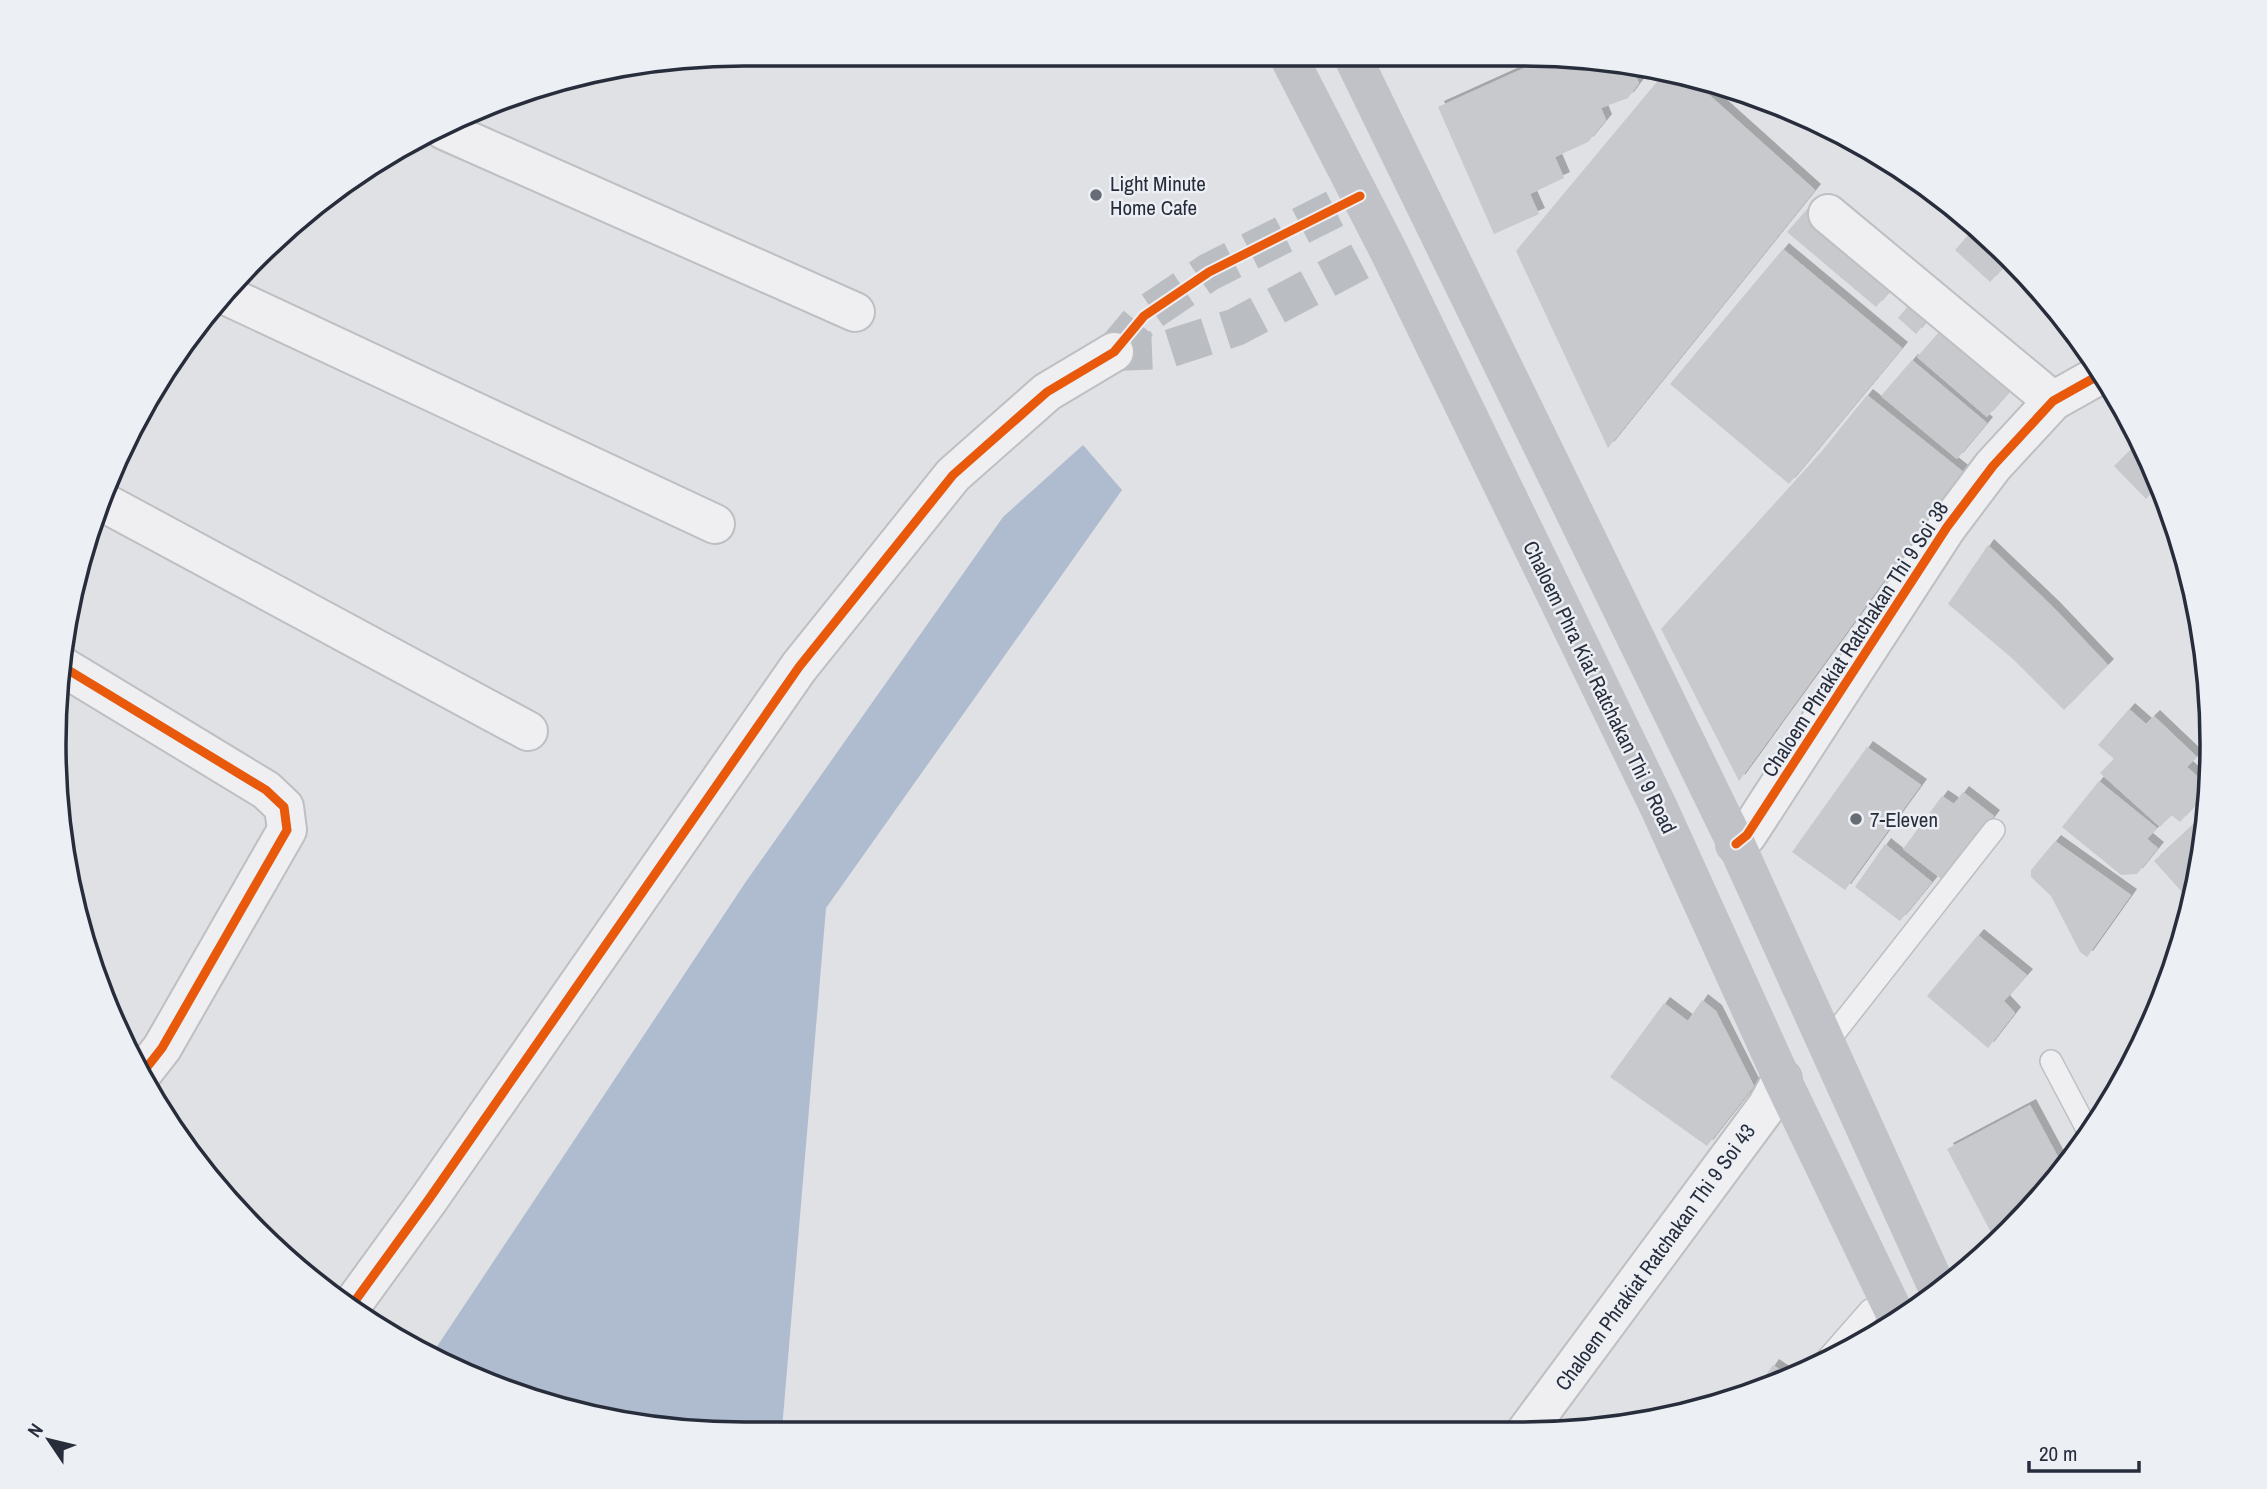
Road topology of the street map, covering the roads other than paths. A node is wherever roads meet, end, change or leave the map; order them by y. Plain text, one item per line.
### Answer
1 (1293, 66) edge
2 (1357, 66) edge
3 (451, 133) edge
4 (1828, 214) dead end
5 (233, 299) edge
6 (855, 312) dead end
7 (1114, 352) dead end
8 (2093, 379) edge
9 (2053, 401) junction
10 (110, 506) edge
11 (715, 524) dead end
12 (71, 671) edge
13 (528, 731) dead end
14 (1994, 830) dead end
15 (1736, 844) junction
16 (1689, 871) junction
17 (1826, 1048) junction
18 (2051, 1061) dead end
19 (148, 1066) edge
20 (1783, 1079) junction
21 (2085, 1123) edge
22 (1935, 1282) edge
23 (356, 1299) edge
24 (1893, 1309) edge
25 (1842, 1342) edge
26 (1533, 1422) edge

1 - 16 main road, Chaloem Phra Kiat Ratchakan Thi 9 Road
2 - 15 main road
3 - 6 street
4 - 9 street
5 - 11 street
7 - 23 street
8 - 9 street, Chaloem Phrakiat Ratchakan Thi 9 Soi 38
9 - 15 street, Chaloem Phrakiat Ratchakan Thi 9 Soi 38
10 - 13 street
12 - 19 street
14 - 17 lane
15 - 16 main road
15 - 17 main road
16 - 20 main road, Chaloem Phra Kiat Ratchakan Thi 9 Road
17 - 20 main road
17 - 22 main road
18 - 21 lane
20 - 24 main road, Chaloem Phra Kiat Ratchakan Thi 9 Road
20 - 26 street, Chaloem Phrakiat Ratchakan Thi 9 Soi 43
24 - 25 lane

